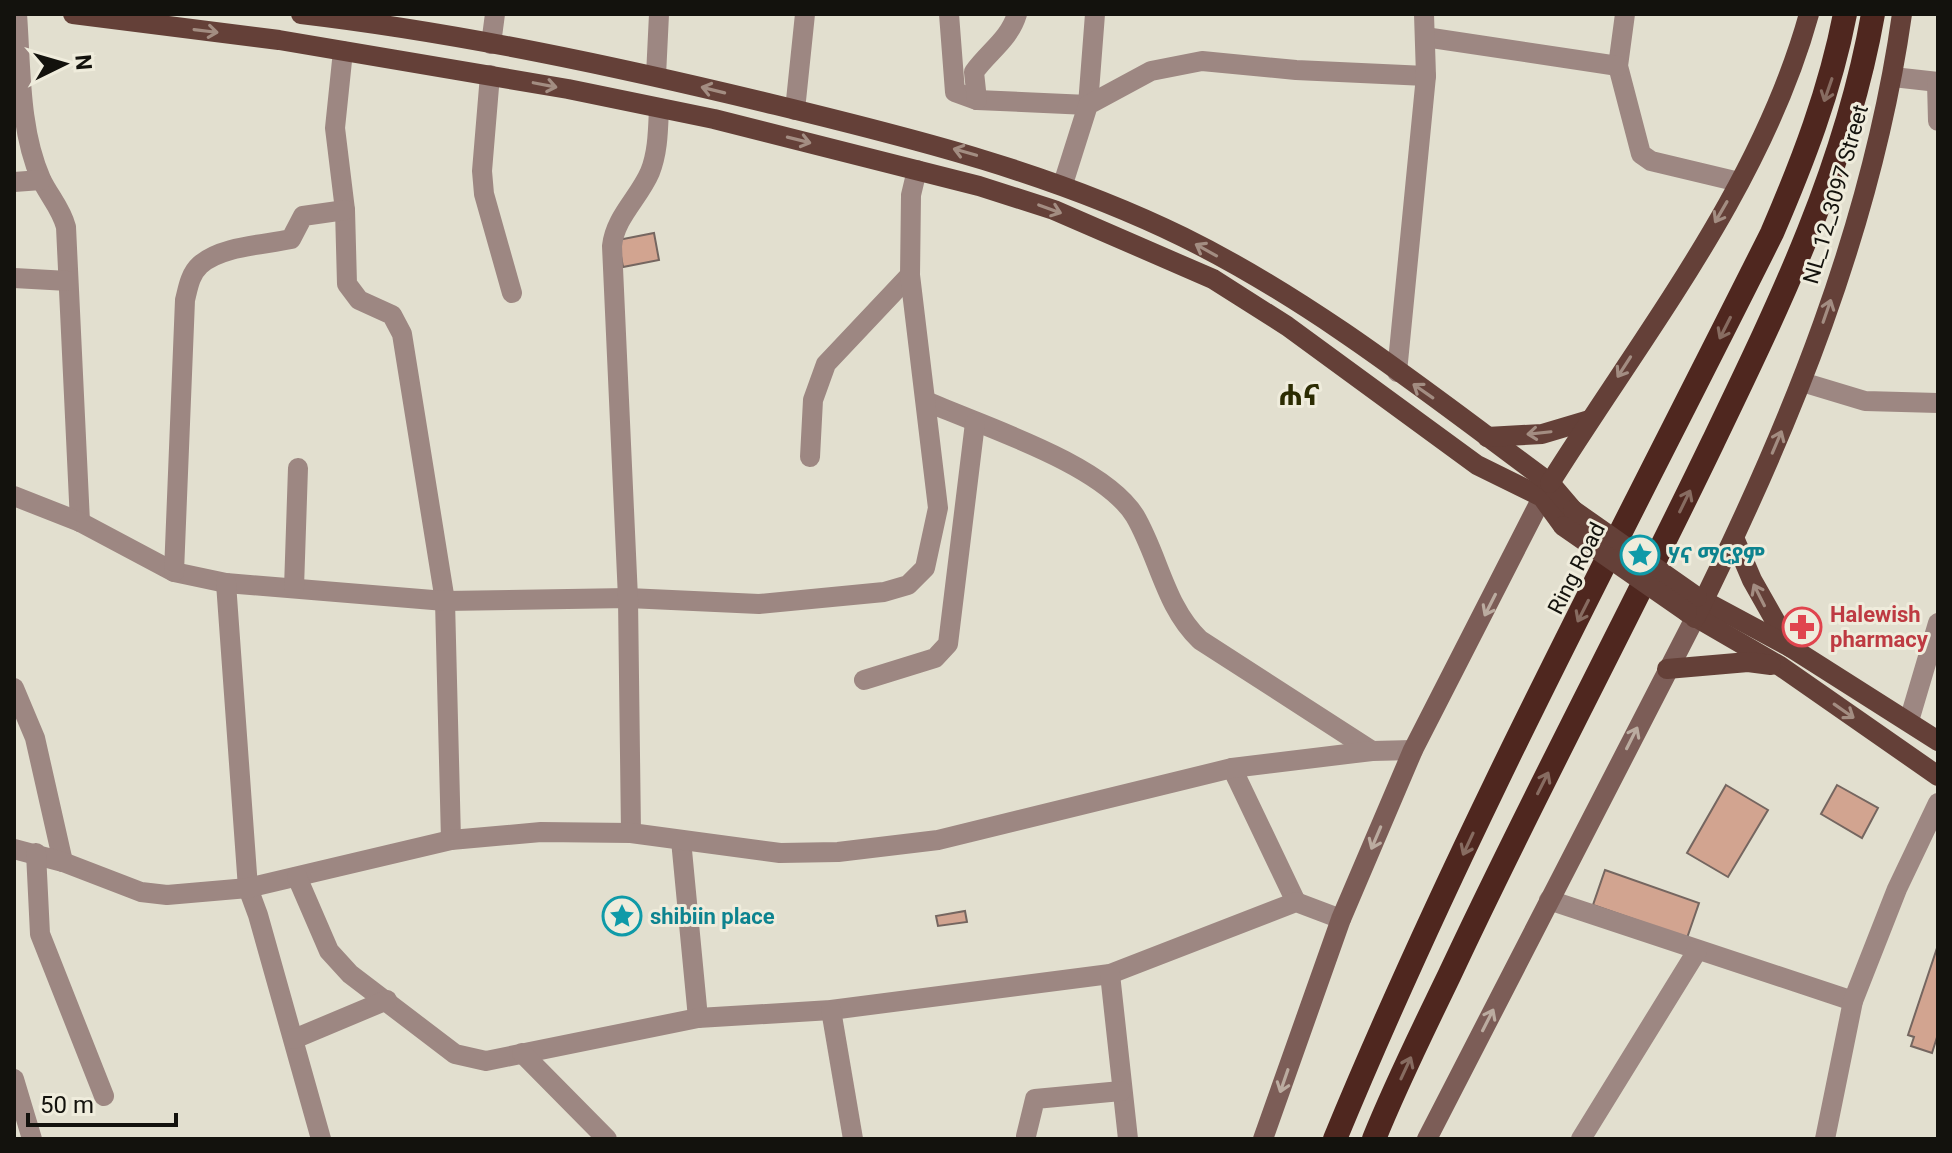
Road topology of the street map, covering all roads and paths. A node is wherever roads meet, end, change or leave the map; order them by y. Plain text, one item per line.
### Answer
1 (17, 14) edge
2 (73, 14) edge
3 (301, 14) edge
4 (495, 14) edge
5 (659, 14) edge
6 (805, 14) edge
7 (949, 14) edge
8 (1017, 14) edge
9 (1095, 14) edge
10 (1424, 14) edge
11 (1625, 14) edge
12 (1809, 14) edge
13 (1845, 14) edge
14 (1873, 14) edge
15 (1902, 14) edge
16 (1425, 37) junction
17 (491, 44) junction
18 (343, 51) junction
19 (1618, 66) junction
20 (490, 75) junction
21 (656, 76) junction
22 (1426, 76) junction
23 (1893, 77) junction
24 (1938, 82) edge
25 (977, 100) junction
26 (1088, 105) junction
27 (659, 108) junction
28 (795, 110) junction
29 (1938, 121) edge
30 (866, 127) junction
31 (861, 156) junction
32 (917, 170) junction
33 (41, 180) junction
34 (14, 182) edge
35 (1739, 182) junction
36 (1063, 184) junction
37 (345, 210) junction
38 (910, 275) junction
39 (14, 278) edge
40 (68, 281) junction
41 (512, 293) dead end
42 (1397, 372) junction
43 (1802, 383) junction
44 (928, 402) junction
45 (1938, 403) edge
46 (1589, 420) junction
47 (975, 423) junction
48 (1487, 437) junction
49 (810, 457) dead end
50 (298, 468) dead end
51 (1546, 490) junction
52 (14, 496) edge
53 (80, 522) junction
54 (1735, 540) junction
55 (174, 572) junction
56 (226, 583) junction
57 (294, 588) junction
58 (628, 598) junction
59 (445, 601) junction
60 (1696, 607) junction
61 (1938, 623) edge
62 (1790, 647) junction
63 (1780, 666) junction
64 (1667, 669) junction
65 (864, 680) dead end
66 (14, 688) edge
67 (1909, 721) junction
68 (1938, 741) edge
69 (1413, 750) junction
70 (1372, 751) junction
71 (1232, 768) junction
72 (1938, 776) edge
73 (1938, 803) edge
74 (631, 833) junction
75 (451, 840) junction
76 (681, 840) junction
77 (14, 849) edge
78 (36, 853) junction
79 (63, 862) junction
80 (297, 877) junction
81 (248, 888) junction
82 (1549, 900) junction
83 (1296, 902) junction
84 (1341, 919) junction
85 (1697, 951) junction
86 (1110, 974) junction
87 (387, 1000) junction
88 (1853, 1001) junction
89 (831, 1010) junction
90 (698, 1018) junction
91 (294, 1039) junction
92 (522, 1053) junction
93 (14, 1079) edge
94 (1121, 1091) junction
95 (104, 1096) dead end
96 (1026, 1136) dead end
97 (32, 1139) edge
98 (321, 1139) edge
99 (607, 1139) edge
100 (853, 1139) edge
101 (1128, 1139) edge
102 (1263, 1139) edge
103 (1335, 1139) edge
104 (1374, 1139) edge
105 (1427, 1139) edge
106 (1581, 1139) edge
107 (1825, 1139) edge

1 - 33 street
2 -> 18 main road
3 - 17 main road
4 - 17 street
5 - 21 street
6 - 28 street
7 - 25 street
8 - 25 street
9 - 26 street
10 - 16 street
11 - 19 street
12 - 35 main road
13 -> 103 highway, Ring Road
104 -> 14 highway
15 - 23 main road, NL_12_3097 Street
16 - 19 street
16 - 22 street
17 - 21 main road
18 - 20 main road
18 - 37 street
19 - 35 street
20 -> 27 main road
20 - 41 street
28 -> 21 main road
22 - 26 street
22 - 42 street
23 - 24 street
43 -> 23 main road, NL_12_3097 Street
24 - 29 street
25 - 26 street
26 - 36 street
27 -> 31 main road
27 - 58 street
28 - 30 main road
30 - 31 main road
36 -> 30 main road
31 - 32 main road
32 - 38 street
32 -> 51 main road
33 - 34 street
33 - 40 street
35 -> 46 main road
42 -> 36 main road
37 - 55 street
37 - 59 street
38 - 44 street
38 - 49 street
39 - 40 street
40 - 53 street
48 -> 42 main road
43 - 45 street
54 -> 43 main road, NL_12_3097 Street
44 - 47 street
44 - 58 street
46 -> 48 main road
46 - 51 main road
47 - 65 street
47 - 70 street
48 - 51 main road
50 - 57 street
51 - 60 main road, bridge
51 -> 69 street
52 - 53 street
53 - 55 street
54 - 60 main road, NL_12_3097 Street
62 -> 54 main road
55 - 56 street
56 - 57 street
56 - 81 street
57 - 59 street
58 - 59 street
58 - 74 street
59 - 75 street
60 - 62 main road
60 - 63 main road
60 - 64 street
61 - 67 street
62 - 67 main road
63 - 64 main road
63 -> 72 main road
82 -> 64 street
66 - 79 street
67 - 68 main road
69 - 70 street
69 -> 84 street
70 - 71 street
71 - 76 street
71 - 83 street
73 - 88 street
74 - 75 street
74 - 76 street
75 - 80 street
76 - 90 street
77 - 78 street
78 - 79 street
78 - 95 street
79 - 81 street
80 - 81 street
80 - 87 street
81 - 91 street
82 - 85 street
105 -> 82 street
83 - 84 street
83 - 86 street
84 -> 102 street
85 - 88 street
85 - 106 street
86 - 89 street
86 - 94 street
87 - 91 street
87 - 92 street
88 - 107 street
89 - 90 street
89 - 100 street
90 - 92 street
91 - 98 street
92 - 99 street
93 - 97 street
94 - 96 street
94 - 101 street

